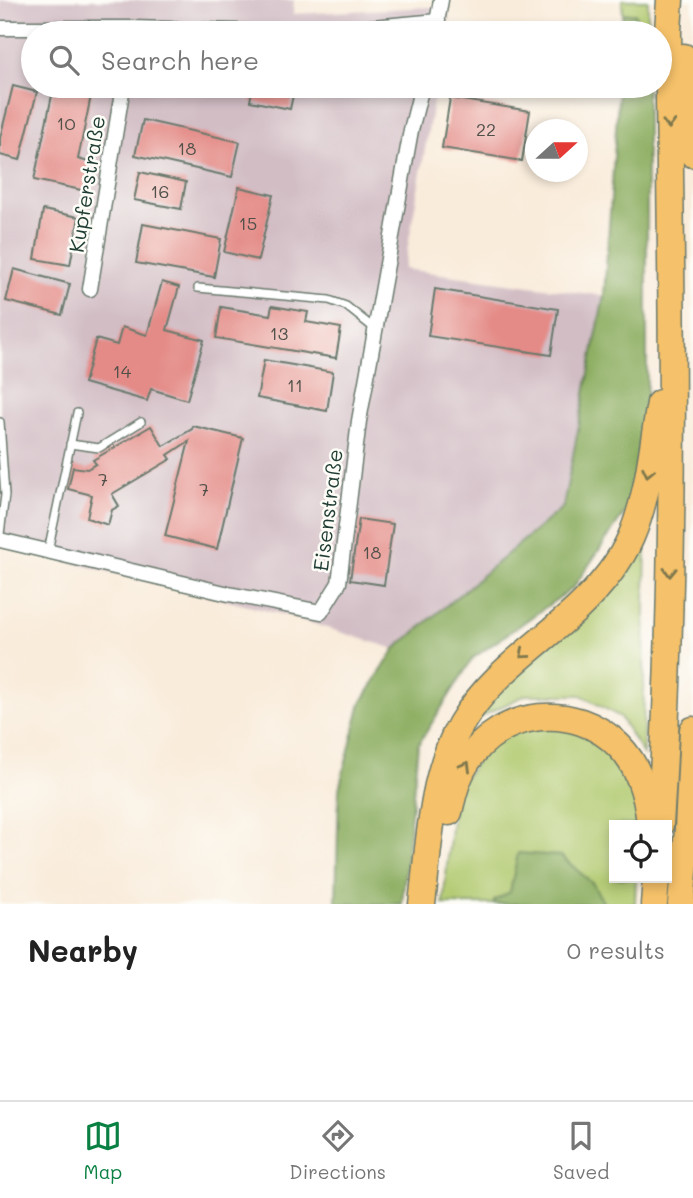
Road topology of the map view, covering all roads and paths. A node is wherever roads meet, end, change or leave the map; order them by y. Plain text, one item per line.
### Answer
1 (441, 0) edge
2 (670, 0) edge
3 (677, 0) edge
4 (438, 21) edge
5 (669, 21) edge
6 (0, 28) edge
7 (21, 28) edge
8 (121, 98) edge
9 (419, 98) edge
10 (669, 98) edge
11 (693, 154) edge
12 (198, 288) dead end
13 (90, 289) dead end
14 (376, 330) junction
15 (672, 332) junction
16 (77, 413) dead end
17 (0, 422) edge
18 (141, 422) dead end
19 (70, 444) junction
20 (0, 534) edge
21 (0, 540) edge
22 (48, 552) junction
23 (693, 730) edge
24 (649, 820) edge
25 (660, 820) edge
26 (656, 883) edge
27 (422, 904) edge
28 (438, 904) edge
29 (654, 904) edge
30 (681, 904) edge

1 - 4 street
2 -> 5 highway
3 - 11 highway
6 - 7 street
8 - 13 street, Kupferstraße
9 - 14 street, Eisenstraße
10 -> 15 highway
12 - 14 lane
14 - 22 street, Eisenstraße
15 -> 25 highway
15 -> 27 highway
16 - 19 lane
17 - 20 lane
18 - 19 lane
19 - 22 lane
21 - 22 street, Eisenstraße
23 - 30 highway
28 -> 24 highway
26 - 29 highway

